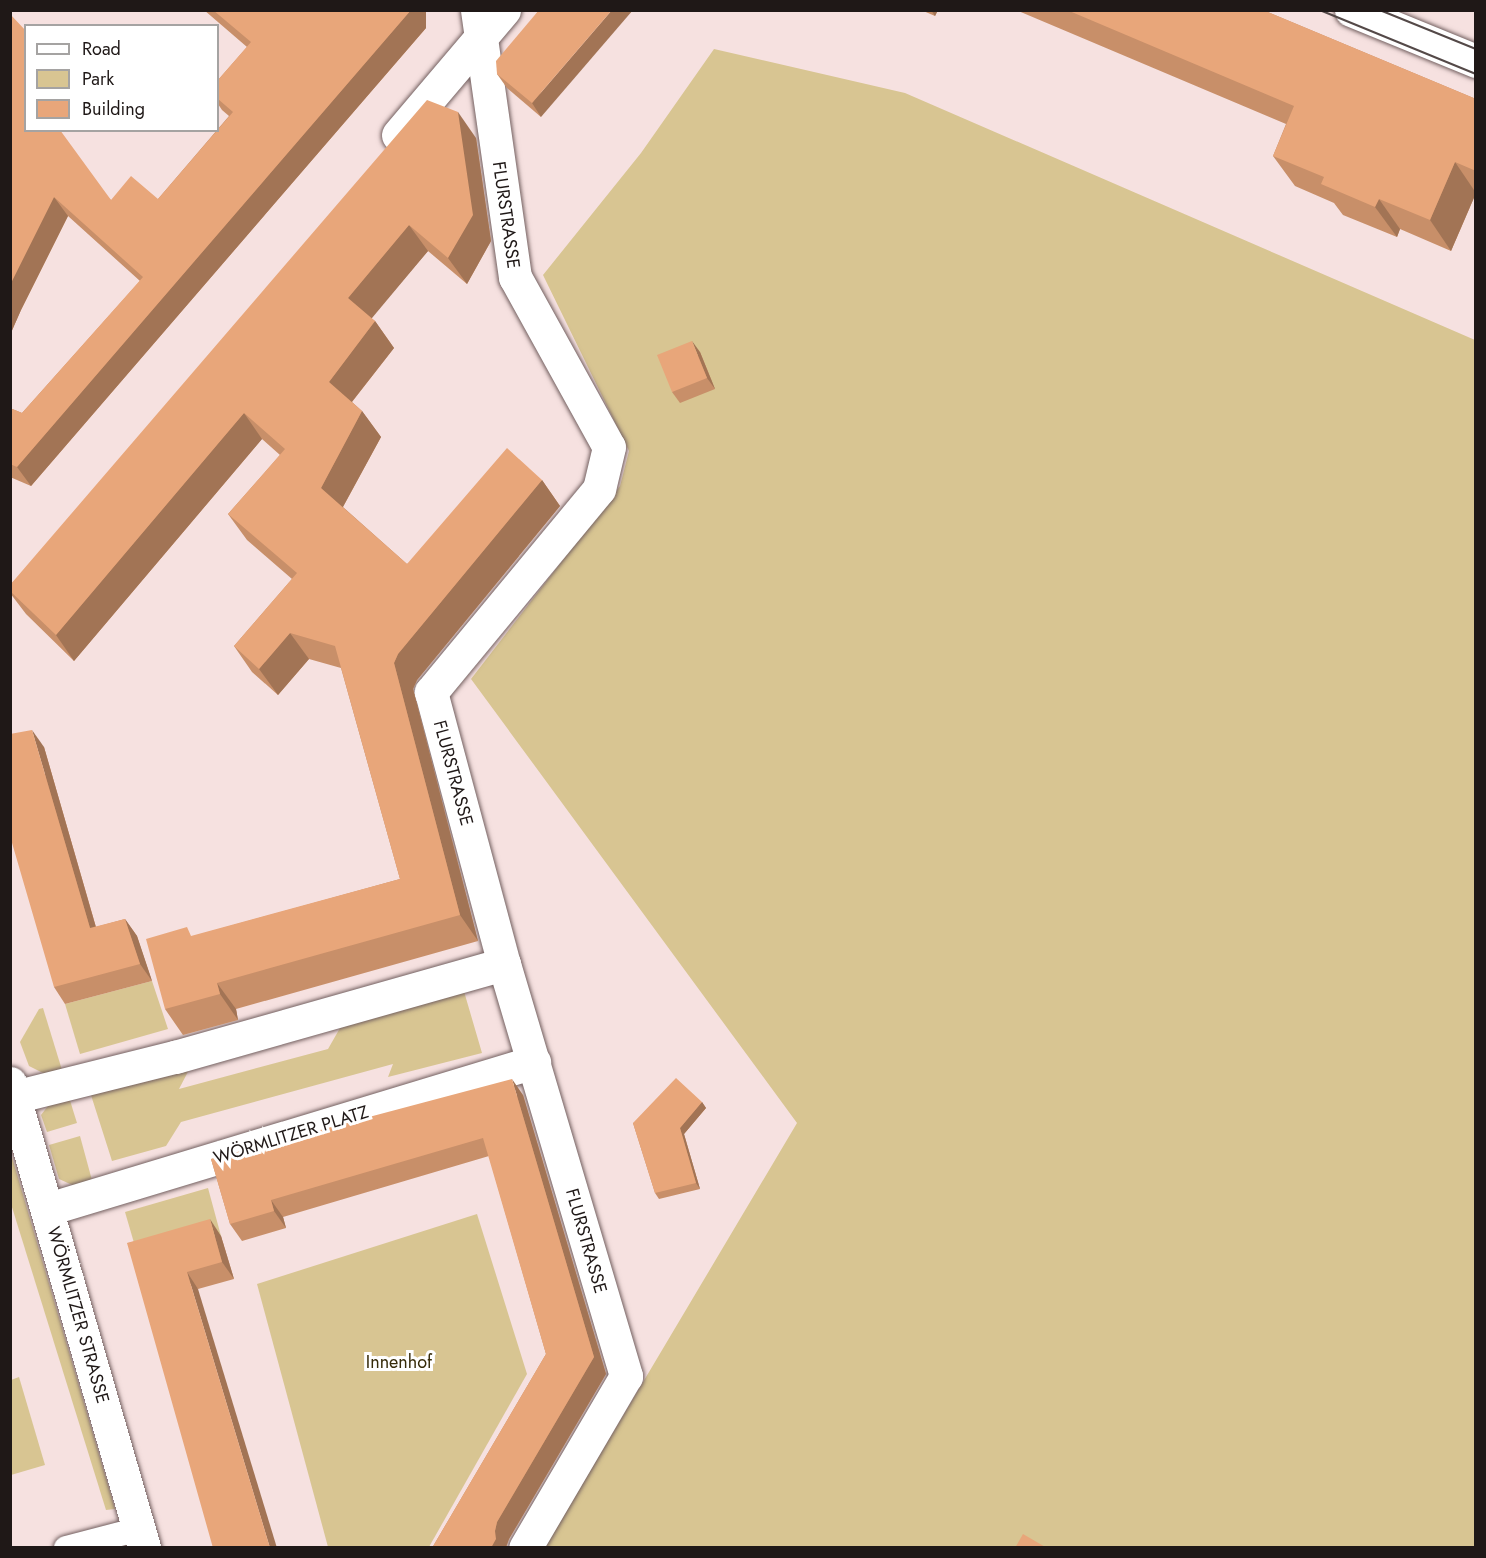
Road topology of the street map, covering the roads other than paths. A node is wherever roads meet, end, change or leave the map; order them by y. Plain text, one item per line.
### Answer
1 (504, 10) edge
2 (1351, 10) edge
3 (479, 25) edge
4 (1476, 61) edge
5 (380, 156) edge
6 (504, 964) junction
7 (534, 1062) junction
8 (12, 1090) edge
9 (48, 1209) junction
10 (141, 1538) edge
11 (66, 1548) edge
12 (525, 1548) edge

1 - 3 street
2 - 4 street
3 - 5 street
3 - 6 street, FLURSTRASSE
6 - 7 street, FLURSTRASSE
6 - 8 street
7 - 9 street, WÖRMLITZER PLATZ
7 - 12 street, FLURSTRASSE
8 - 9 street, WÖRMLITZER STRASSE
9 - 10 street, WÖRMLITZER STRASSE
10 - 11 street

